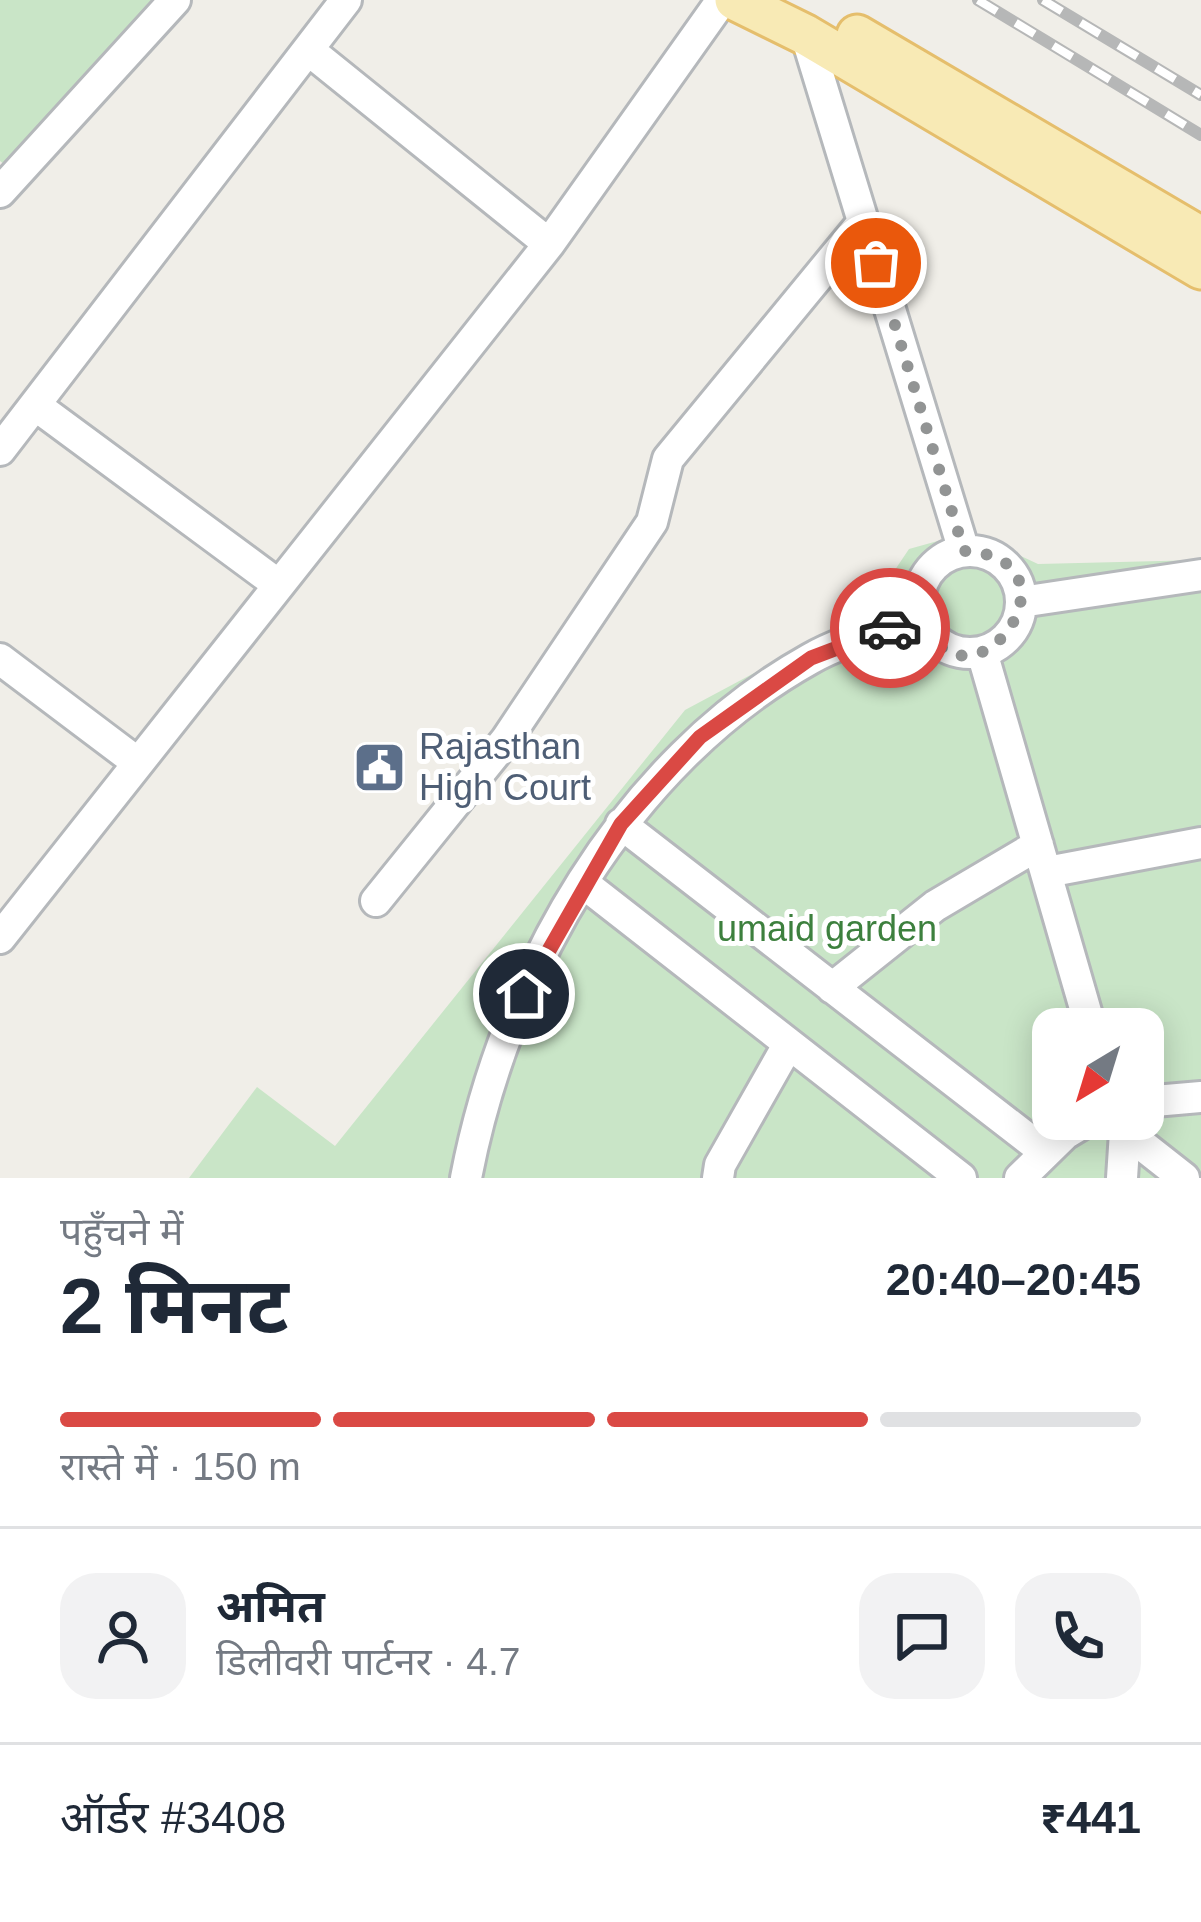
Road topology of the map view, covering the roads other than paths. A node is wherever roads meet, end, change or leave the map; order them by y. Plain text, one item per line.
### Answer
1 (175, 0) edge
2 (346, 0) edge
3 (722, 0) edge
4 (735, 0) edge
5 (801, 18) edge
6 (311, 52) junction
7 (0, 192) edge
8 (863, 222) junction
9 (1201, 237) edge
10 (549, 244) junction
11 (1201, 269) edge
12 (35, 405) junction
13 (0, 450) edge
14 (964, 551) junction
15 (1201, 575) edge
16 (276, 584) junction
17 (1021, 602) junction
18 (921, 616) junction
19 (982, 652) junction
20 (0, 659) edge
21 (138, 763) junction
22 (621, 824) junction
23 (1201, 843) edge
24 (1043, 859) junction
25 (583, 883) junction
26 (376, 901) dead end
27 (0, 938) edge
28 (832, 988) junction
29 (1085, 1008) edge
30 (788, 1045) junction
31 (1201, 1096) edge
32 (1164, 1100) edge
33 (1065, 1140) edge
34 (1118, 1140) edge
35 (1136, 1140) edge
36 (1030, 1170) edge
37 (466, 1178) edge
38 (718, 1178) edge
39 (961, 1178) edge
40 (1122, 1178) edge
41 (1184, 1178) edge

1 - 7 street
2 - 6 street
3 - 10 street
4 - 5 main road
5 - 8 street
5 - 9 main road
5 - 11 main road
6 - 10 street
6 - 12 street
8 - 14 street
8 - 26 street
10 - 16 street
12 - 13 street
12 - 16 street
14 - 17 street
14 - 18 street
15 - 17 street
16 - 21 street
17 - 19 street
18 - 19 street
18 - 22 street
19 - 24 street
20 - 21 street
21 - 27 street
22 - 25 street
22 - 28 street
23 - 24 street
24 - 28 street
24 - 29 street
25 - 30 street
25 - 37 street
28 - 36 street
30 - 38 street
30 - 39 street
31 - 32 street
33 - 36 street
34 - 40 street
35 - 41 street

